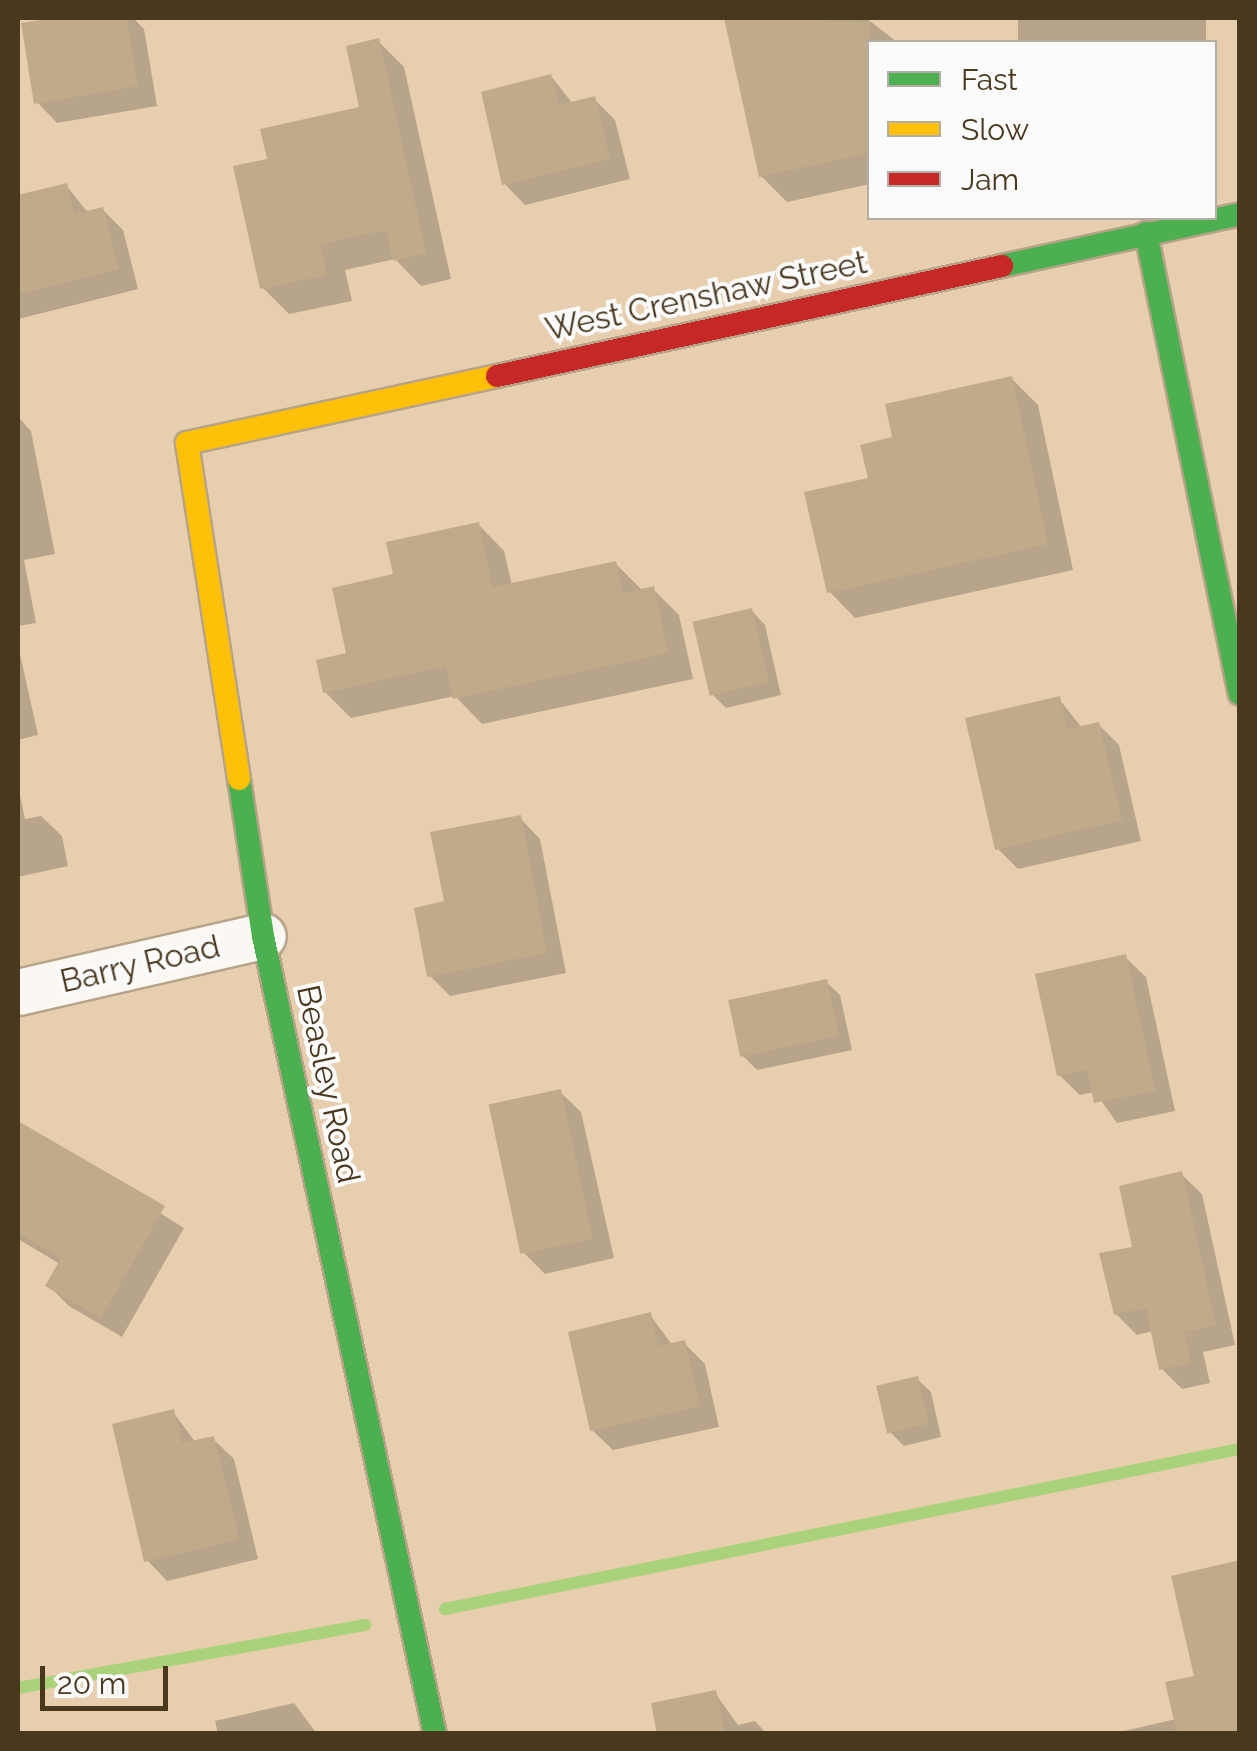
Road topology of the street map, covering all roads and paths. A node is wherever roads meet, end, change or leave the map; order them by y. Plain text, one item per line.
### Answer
1 (1209, 220) edge
2 (1146, 232) junction
3 (188, 443) joint
4 (1240, 694) edge
5 (263, 936) junction
6 (18, 992) edge
7 (434, 1734) edge

1 - 2 street, West Crenshaw Street
2 - 3 street, West Crenshaw Street
2 - 4 street
3 - 5 street, Beasley Road
5 - 6 street, Barry Road
5 - 7 street, Beasley Road

